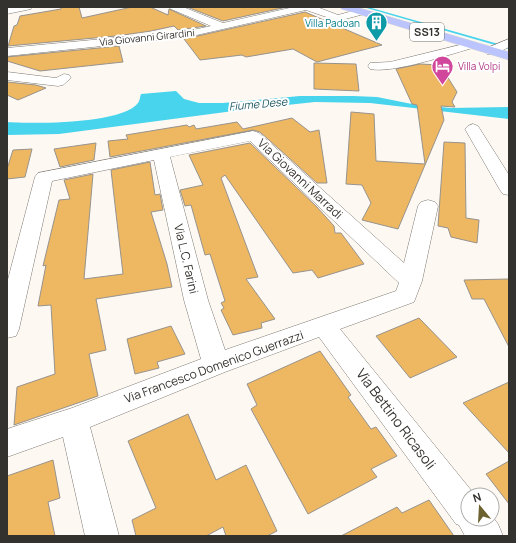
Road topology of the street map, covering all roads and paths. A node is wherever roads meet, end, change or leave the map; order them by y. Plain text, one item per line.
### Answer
1 (28, 7) edge
2 (174, 7) edge
3 (7, 11) edge
4 (353, 11) edge
5 (221, 26) junction
6 (472, 45) junction
7 (500, 46) edge
8 (7, 52) edge
9 (509, 56) edge
10 (374, 66) dead end
11 (7, 76) edge
12 (64, 78) dead end
13 (473, 129) dead end
14 (161, 153) junction
15 (503, 171) edge
16 (509, 190) edge
17 (428, 206) dead end
18 (411, 281) junction
19 (324, 326) junction
20 (7, 329) edge
21 (216, 364) junction
22 (74, 420) junction
23 (7, 443) edge
24 (460, 502) edge
25 (479, 527) edge
26 (102, 536) edge
27 (486, 536) edge

1 - 3 street
2 - 5 street
4 - 5 street, Via Giovanni Girardini
4 - 6 main road, SS13
5 - 8 street, Via Giovanni Girardini
6 - 7 main road, SS13
6 - 10 street
7 - 9 main road, SS13
11 - 12 street
13 - 15 street
14 - 18 street, Via Giovanni Marradi
14 - 20 street, Via Giovanni Marradi
14 - 21 street, Via L.C. Farini
15 - 16 street
17 - 18 street
18 - 19 street, Via Francesco Domenico Guerrazzi
19 - 21 street, Via Francesco Domenico Guerrazzi
19 - 24 street, Via Bettino Ricasoli
21 - 22 street, Via Francesco Domenico Guerrazzi
22 - 23 street, Via Francesco Domenico Guerrazzi
22 - 26 street
25 - 27 street

